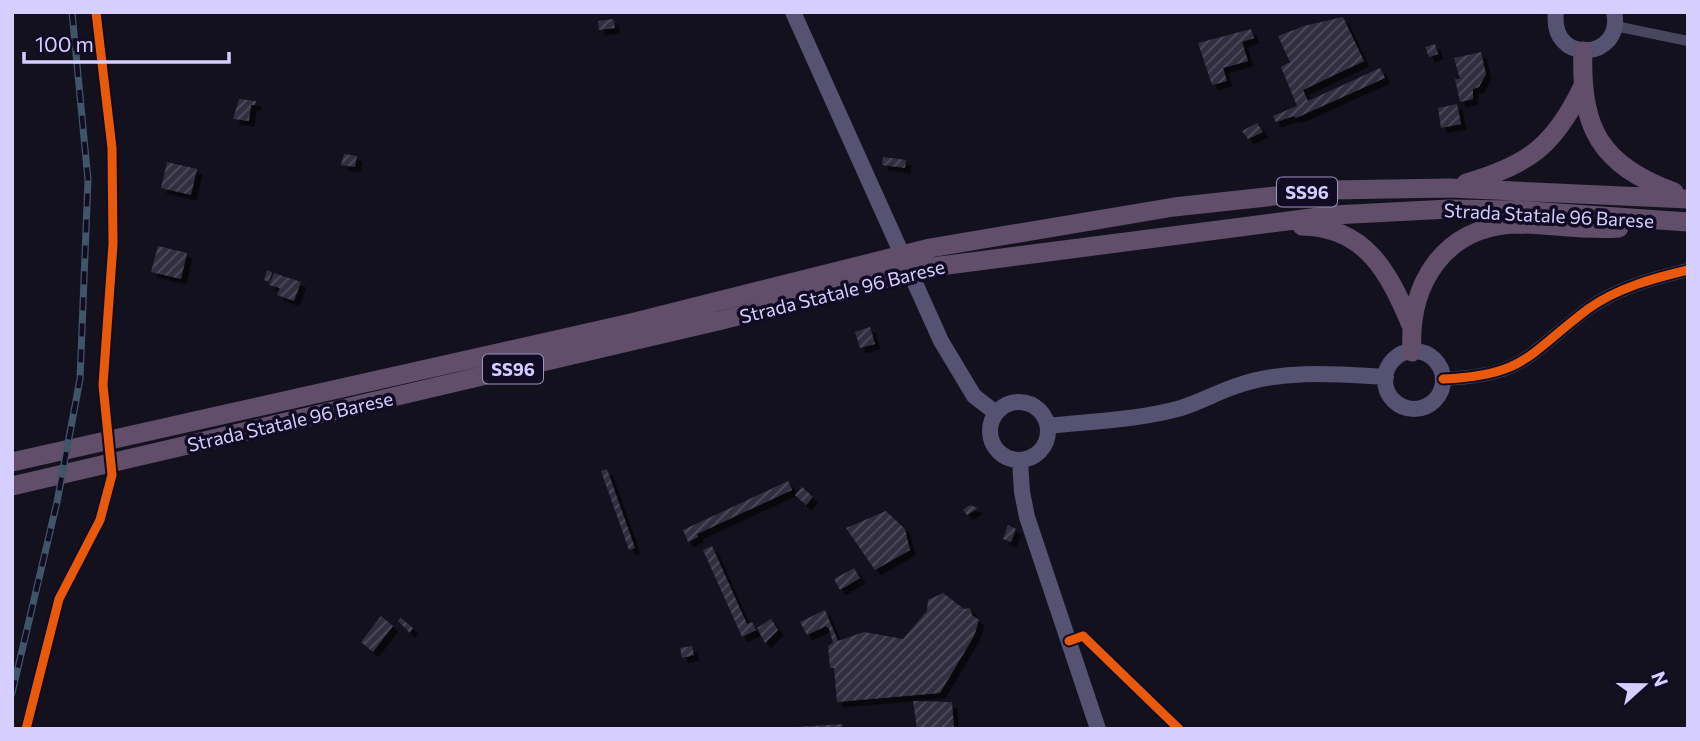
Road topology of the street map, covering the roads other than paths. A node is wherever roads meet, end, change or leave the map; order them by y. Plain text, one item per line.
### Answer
1 (96, 12) edge
2 (793, 12) edge
3 (1555, 12) edge
4 (1615, 19) edge
5 (1688, 41) edge
6 (1583, 51) junction
7 (1582, 88) junction
8 (1450, 188) junction
9 (1688, 198) edge
10 (1686, 222) edge
11 (1248, 225) junction
12 (931, 258) junction
13 (892, 267) junction
14 (1688, 270) edge
15 (1411, 325) junction
16 (1412, 352) junction
17 (1386, 377) junction
18 (1443, 379) junction
19 (996, 413) junction
20 (1048, 426) junction
21 (1020, 461) junction
22 (12, 462) edge
23 (12, 486) edge
24 (1069, 640) junction
25 (26, 729) edge
26 (1098, 729) edge
27 (1178, 729) edge

1 - 25 street
2 - 19 main road
3 - 6 main road
4 - 5 street
4 - 6 main road
6 - 7 highway
7 - 8 highway
7 - 9 highway
8 - 9 highway, Strada Statale 96 Barese / SS96
8 - 12 highway, Strada Statale 96 Barese / SS96
10 - 11 highway, Strada Statale 96 Barese / SS96
10 - 15 highway
11 - 12 highway, Strada Statale 96 Barese / SS96
11 - 15 highway
12 - 13 highway, Strada Statale 96 Barese / SS96
13 - 22 highway, Strada Statale 96 Barese / SS96
13 - 23 highway, Strada Statale 96 Barese / SS96
14 - 18 street
15 - 16 highway
16 - 17 main road
16 - 18 main road
17 - 18 main road
17 - 20 main road
19 - 20 main road
19 - 21 main road
20 - 21 main road
21 - 24 main road
24 - 26 main road
24 - 27 street

